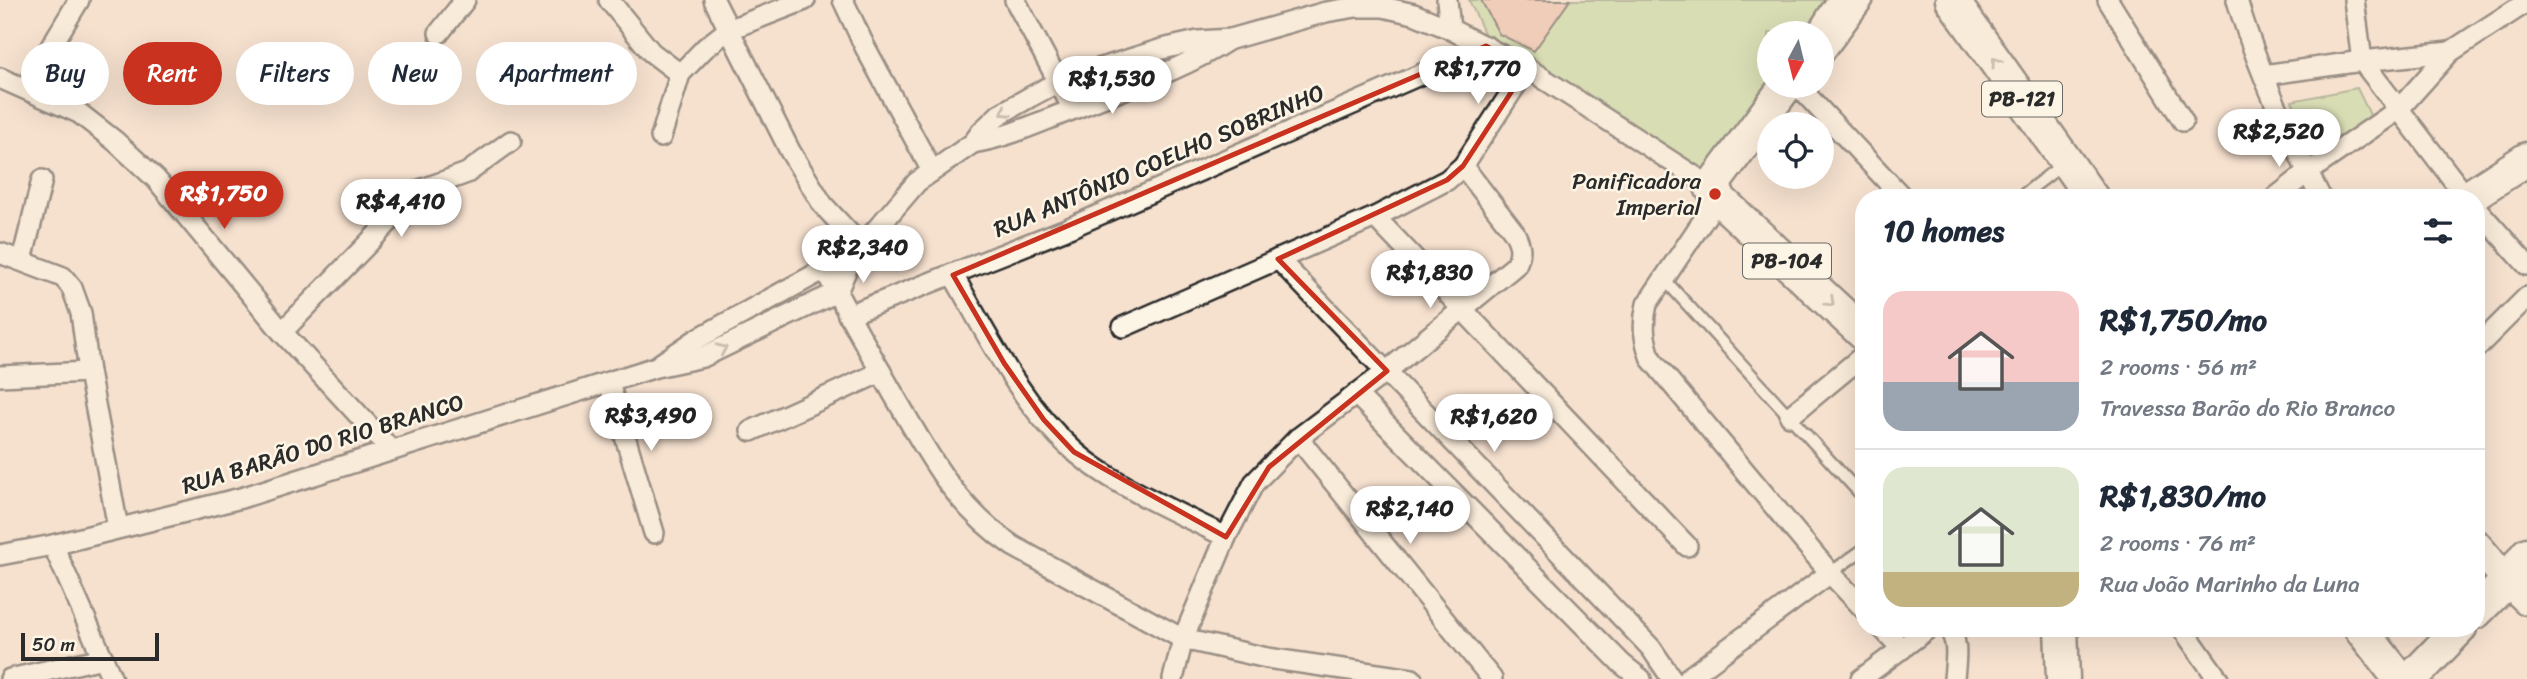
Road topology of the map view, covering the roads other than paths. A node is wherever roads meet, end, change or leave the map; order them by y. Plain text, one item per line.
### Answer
1 (79, 0) edge
2 (465, 0) edge
3 (609, 0) edge
4 (714, 0) edge
5 (805, 0) edge
6 (842, 0) edge
7 (1015, 0) edge
8 (1447, 0) edge
9 (1845, 0) edge
10 (1863, 0) edge
11 (1952, 0) edge
12 (2108, 0) edge
13 (2238, 0) edge
14 (2354, 0) edge
15 (2527, 2) edge
16 (1832, 21) edge
17 (1450, 29) junction
18 (728, 30) junction
19 (439, 33) dead end
20 (1231, 39) junction
21 (1834, 40) edge
22 (54, 42) edge
23 (1486, 46) junction
24 (2450, 52) junction
25 (2362, 61) junction
26 (1527, 68) junction
27 (680, 74) junction
28 (2264, 75) junction
29 (3, 79) edge
30 (1060, 81) junction
31 (21, 86) edge
32 (1784, 98) edge
33 (1807, 98) edge
34 (62, 105) edge
35 (1073, 109) junction
36 (2398, 110) junction
37 (2183, 121) dead end
38 (661, 137) dead end
39 (511, 141) dead end
40 (1757, 142) edge
41 (973, 143) junction
42 (2527, 159) edge
43 (2066, 161) junction
44 (1463, 166) junction
45 (932, 171) junction
46 (2308, 172) junction
47 (42, 180) dead end
48 (1894, 189) edge
49 (2030, 189) edge
50 (2086, 189) edge
51 (2286, 189) edge
52 (2316, 189) edge
53 (2460, 189) edge
54 (2481, 189) edge
55 (1715, 192) junction
56 (1375, 217) junction
57 (2485, 218) edge
58 (0, 253) edge
59 (857, 253) junction
60 (1278, 259) junction
61 (22, 260) junction
62 (2527, 265) edge
63 (824, 268) junction
64 (953, 275) junction
65 (1664, 279) junction
66 (837, 292) junction
67 (2527, 297) edge
68 (1461, 310) junction
69 (848, 315) junction
70 (1855, 325) edge
71 (1123, 327) dead end
72 (282, 332) junction
73 (2485, 339) edge
74 (1855, 362) edge
75 (656, 367) junction
76 (1387, 371) junction
77 (89, 372) junction
78 (881, 372) junction
79 (0, 376) edge
80 (608, 383) junction
81 (1356, 394) junction
82 (1790, 416) junction
83 (751, 431) dead end
84 (1298, 438) junction
85 (391, 450) junction
86 (1855, 488) edge
87 (118, 528) junction
88 (654, 533) dead end
89 (1226, 537) junction
90 (53, 545) junction
91 (1687, 546) dead end
92 (2485, 554) edge
93 (2527, 554) edge
94 (0, 555) edge
95 (1855, 555) edge
96 (1830, 573) junction
97 (2517, 591) edge
98 (1855, 599) edge
99 (2485, 607) edge
100 (1891, 637) edge
101 (1917, 637) edge
102 (1953, 637) edge
103 (2062, 637) edge
104 (2188, 637) edge
105 (2367, 637) edge
106 (2451, 637) edge
107 (1183, 639) junction
108 (1902, 649) junction
109 (103, 658) junction
110 (10, 679) edge
111 (112, 679) edge
112 (1172, 679) edge
113 (1412, 679) edge
114 (1492, 679) edge
115 (1641, 679) edge
116 (1672, 679) edge
117 (1687, 679) edge
118 (1861, 679) edge
119 (1954, 679) edge
120 (2063, 679) edge
121 (2218, 679) edge
122 (2400, 679) edge
123 (2411, 679) edge

1 - 22 street
2 - 19 street
3 - 27 street
4 - 18 street
5 - 18 street
6 - 45 street
7 - 30 street
8 - 17 street
9 - 16 main road
10 - 21 street
43 -> 11 main road, PB-121
12 - 37 street
13 - 28 street
14 - 25 street
15 - 24 street
17 - 20 street
17 - 23 street
18 - 27 street
18 - 59 street
20 - 30 street
20 - 35 street
23 - 26 street
23 - 64 street, RUA ANTÔNIO COELHO SOBRINHO
24 - 25 street
24 - 36 street
25 - 28 street
25 - 36 street
26 - 44 street
26 - 55 street
27 - 38 street
28 - 46 street
29 - 31 street
30 - 35 street
30 -> 41 street
32 - 55 main road
33 - 48 street
34 - 72 street
35 - 41 street
36 - 46 street
36 - 53 street
39 - 72 street
40 - 55 street
41 - 45 street
42 - 54 main road
43 - 49 lane
43 - 50 main road, PB-121
44 - 56 street
44 - 68 street
45 - 59 street
46 - 51 street
46 - 52 street
47 - 61 street
55 - 65 street
55 -> 70 main road, PB-104
56 - 60 street
56 - 68 street
57 - 62 street
58 - 61 street
59 - 63 street, RUA BARÃO DO RIO BRANCO
59 - 66 street
60 - 71 street
60 - 76 street
61 - 77 street
63 - 66 street
63 - 75 street, RUA BARÃO DO RIO BRANCO
64 - 69 street, RUA ANTÔNIO COELHO SOBRINHO
64 - 89 street
65 - 82 lane
65 - 96 street
66 - 69 street
75 -> 66 street, RUA BARÃO DO RIO BRANCO
67 - 73 street
68 - 76 street
68 - 91 street
69 - 78 street
72 - 85 street
74 - 82 street
75 - 80 street, RUA BARÃO DO RIO BRANCO
76 - 81 street
76 - 116 street
77 - 79 street
77 - 87 street
78 - 83 street
78 - 107 street
80 - 85 street, RUA BARÃO DO RIO BRANCO
80 - 88 street
81 - 84 street
81 - 115 street
82 - 86 lane
84 - 89 street
84 - 114 street
85 - 87 street, RUA BARÃO DO RIO BRANCO
87 - 90 street, RUA BARÃO DO RIO BRANCO
89 - 107 street
90 - 94 street, RUA BARÃO DO RIO BRANCO
90 - 109 street
92 - 97 street
93 - 97 main road
95 - 96 lane
96 - 98 street
96 - 117 street
97 - 99 main road
100 - 108 street
101 - 108 street
102 - 119 street
103 - 120 main road
104 - 121 street
105 - 122 main road
106 - 123 main road
107 - 112 street
107 - 113 street
108 - 118 street
109 - 110 street
109 - 111 street

